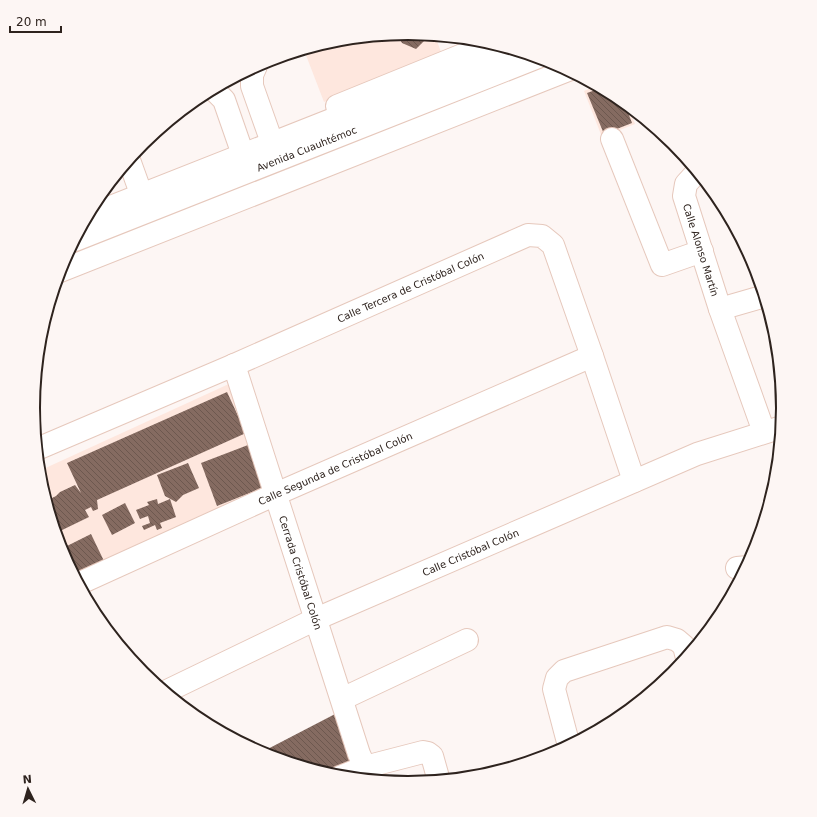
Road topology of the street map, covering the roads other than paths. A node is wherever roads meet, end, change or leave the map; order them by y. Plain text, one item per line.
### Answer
1 (481, 47) edge
2 (502, 53) edge
3 (529, 61) edge
4 (560, 73) edge
5 (252, 75) edge
6 (217, 93) edge
7 (269, 134) junction
8 (612, 139) dead end
9 (240, 146) junction
10 (131, 166) edge
11 (694, 176) edge
12 (138, 185) junction
13 (107, 197) edge
14 (96, 213) edge
15 (82, 237) edge
16 (702, 251) junction
17 (68, 268) edge
18 (759, 298) edge
19 (720, 309) junction
20 (592, 356) junction
21 (234, 365) junction
22 (773, 430) edge
23 (42, 447) edge
24 (634, 481) junction
25 (276, 494) junction
26 (83, 582) edge
27 (316, 619) junction
28 (467, 640) dead end
29 (685, 652) edge
30 (170, 689) edge
31 (342, 699) junction
32 (568, 741) edge
33 (367, 773) edge
34 (437, 776) edge

1 - 7 street
2 - 14 street, Avenida Cuauhtémoc
3 - 15 street, Avenida Cuauhtémoc
4 - 17 street
5 - 7 street
6 - 9 street
7 - 9 street
8 - 16 street
9 - 12 street
10 - 12 street
11 - 16 street, Calle Alonso Martín
12 - 13 street
16 - 19 street, Calle Alonso Martín
18 - 19 street, Calle Alonso Martín
19 - 22 street, Calle Alonso Martín
20 - 21 street, Calle Tercera de Cristóbal Colón
20 - 24 street, Calle Tercera de Cristóbal Colón
20 - 25 street, Calle Segunda de Cristóbal Colón
21 - 23 street, Calle Tercera de Cristóbal Colón
21 - 25 street, Cerrada Cristóbal Colón
22 - 24 street, Calle Cristóbal Colón
24 - 27 street, Calle Cristóbal Colón
25 - 26 street, Calle Segunda de Cristóbal Colón
25 - 27 street, Cerrada Cristóbal Colón
27 - 30 street, Calle Cristóbal Colón
27 - 31 street, Cerrada Cristóbal Colón
28 - 31 street
29 - 32 street
31 - 33 street, Cerrada Cristóbal Colón
33 - 34 street

